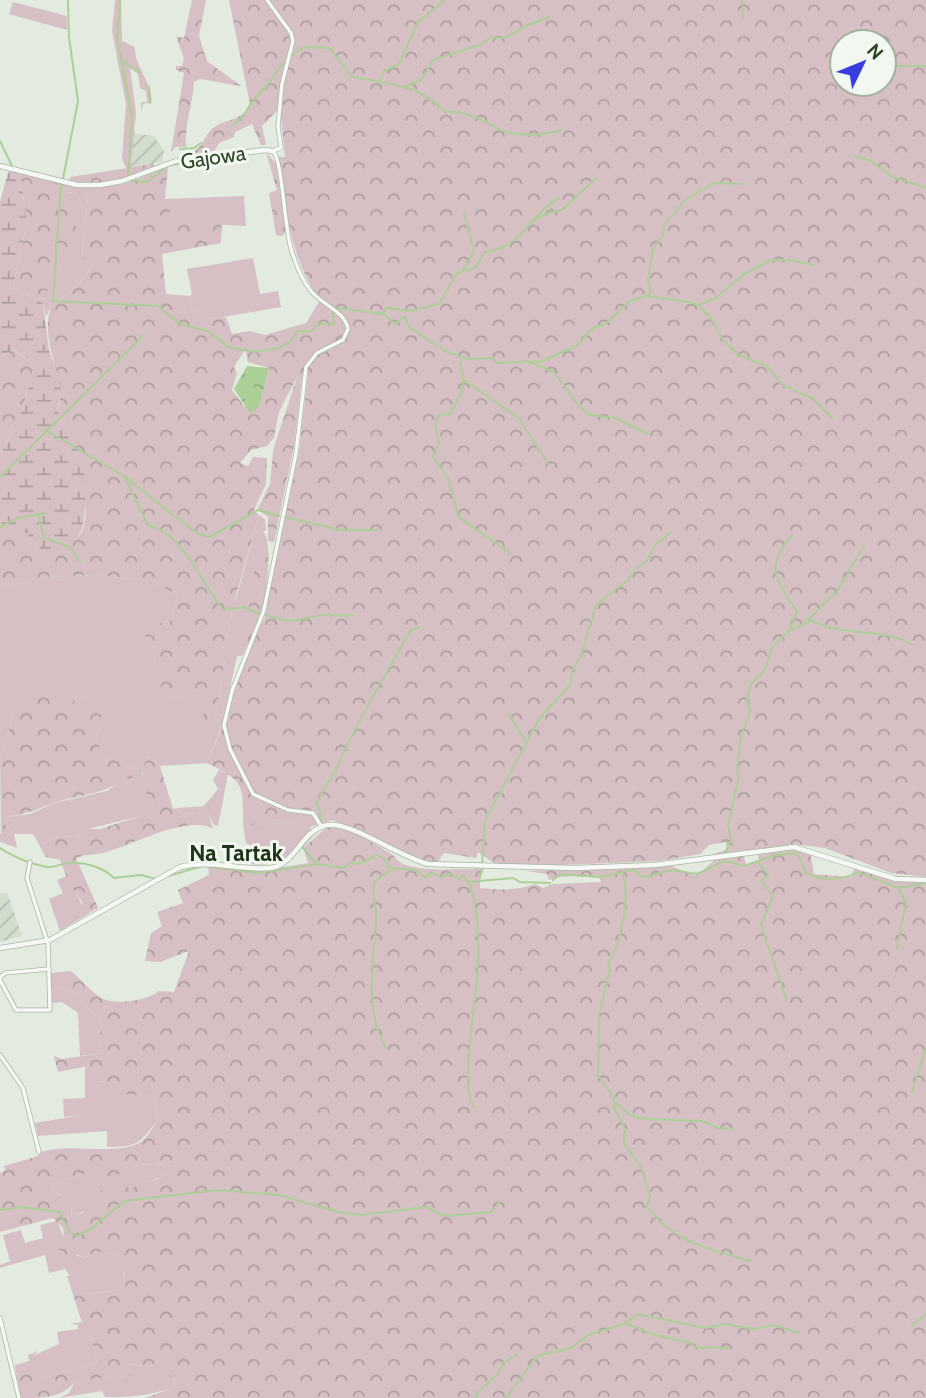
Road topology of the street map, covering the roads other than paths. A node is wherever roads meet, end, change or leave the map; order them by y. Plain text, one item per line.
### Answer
1 (267, 0) edge
2 (273, 151) junction
3 (0, 166) edge
4 (321, 827) junction
5 (30, 862) dead end
6 (926, 880) edge
7 (47, 941) junction
8 (0, 947) edge
9 (49, 969) junction
10 (0, 979) edge
11 (0, 1055) edge
12 (39, 1152) dead end
13 (0, 1318) edge
14 (7, 1346) junction
15 (0, 1349) edge
16 (19, 1398) edge

1 - 2 street
2 - 3 street, Gajowa
2 - 4 street, Gajowa
4 - 6 street
4 - 7 street
5 - 7 street
7 - 8 street
7 - 9 street
9 - 10 street
9 - 10 street
11 - 12 street
13 - 14 street
14 - 15 street
14 - 16 street

